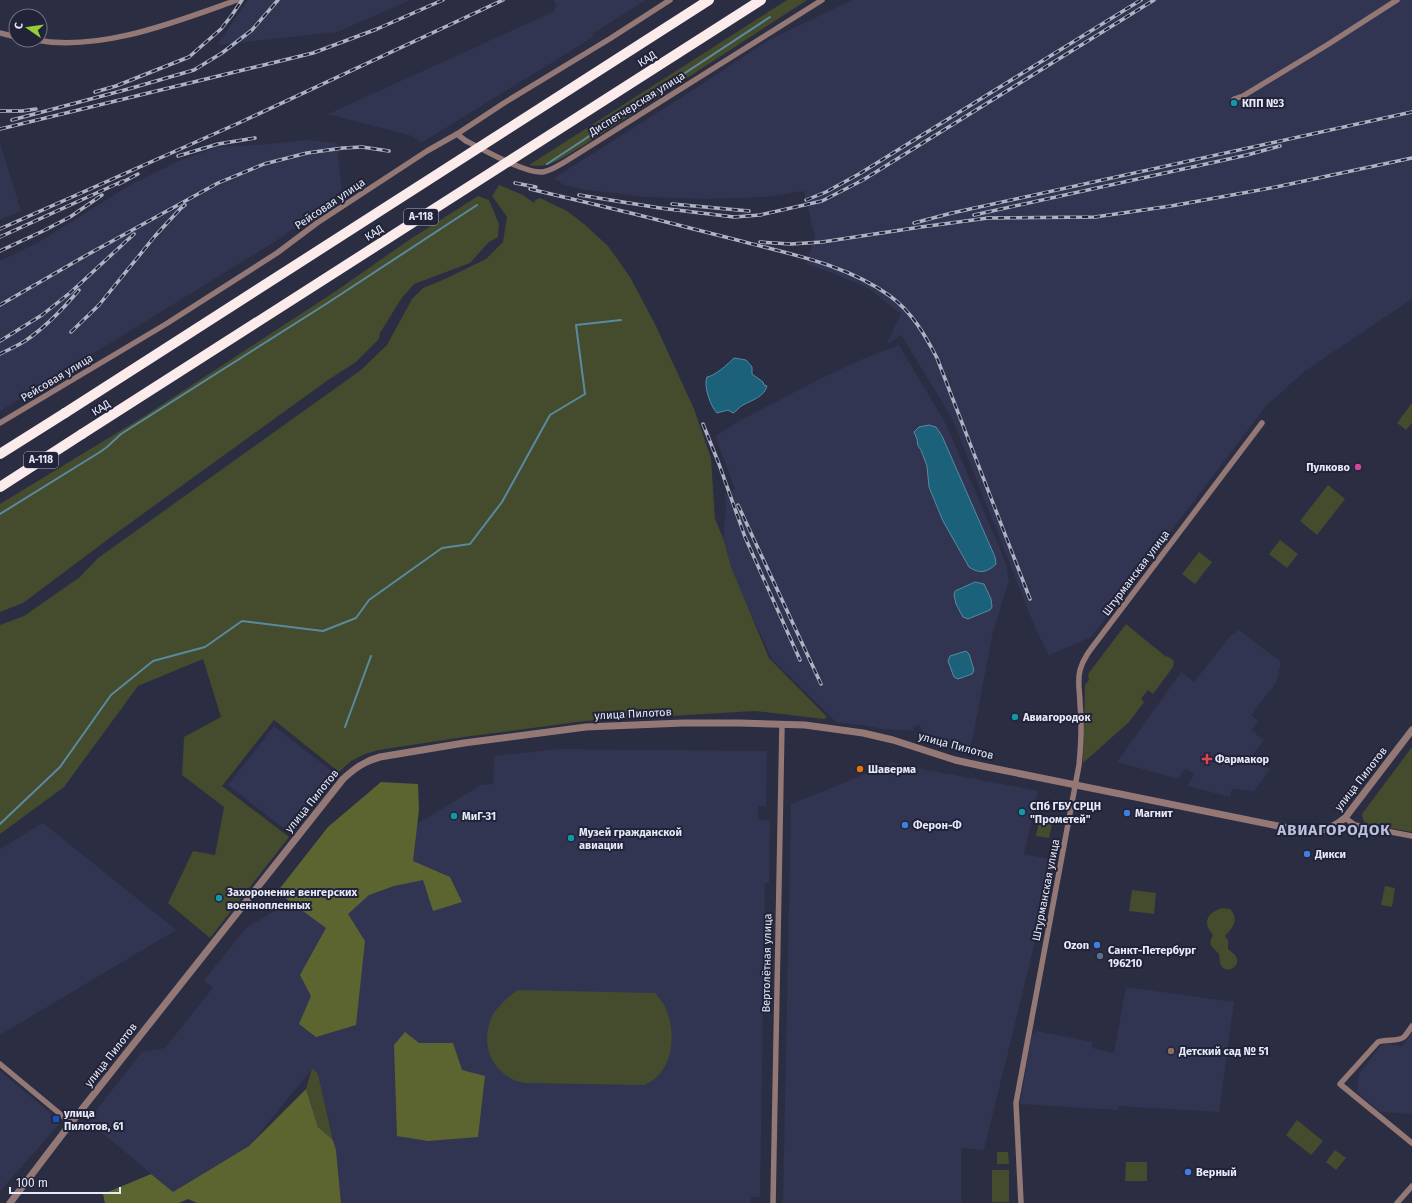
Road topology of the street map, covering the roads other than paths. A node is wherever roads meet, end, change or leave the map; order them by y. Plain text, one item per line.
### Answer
1 (236, 0) edge
2 (670, 0) edge
3 (709, 0) edge
4 (761, 0) edge
5 (822, 0) edge
6 (1397, 0) edge
7 (48, 42) edge
8 (1234, 99) dead end
9 (458, 134) junction
10 (0, 423) edge
11 (1262, 423) dead end
12 (0, 454) edge
13 (0, 487) edge
14 (782, 724) junction
15 (1412, 730) edge
16 (1076, 785) junction
17 (1345, 818) junction
18 (1412, 836) edge
19 (1412, 1026) edge
20 (0, 1064) edge
21 (71, 1123) junction
22 (1411, 1141) edge
23 (1412, 1186) edge
24 (10, 1203) edge
25 (773, 1203) edge
26 (1021, 1203) edge
27 (1397, 1203) edge

1 - 7 street
2 - 9 street, Рейсовая улица
3 - 12 highway, КАД / А-118, bridge
4 - 13 highway, КАД / А-118, bridge
5 - 9 street, Диспетчерская улица
6 - 8 street
9 - 10 street, Рейсовая улица
11 - 16 street, Штурманская улица
14 - 16 street, улица Пилотов
14 - 21 street, улица Пилотов
14 - 25 street, Вертолётная улица
15 - 17 street, улица Пилотов
16 - 17 street, улица Пилотов
16 - 26 street, Штурманская улица
17 - 18 street
19 - 22 street
20 - 21 street
21 - 24 street, улица Пилотов
23 - 27 street

